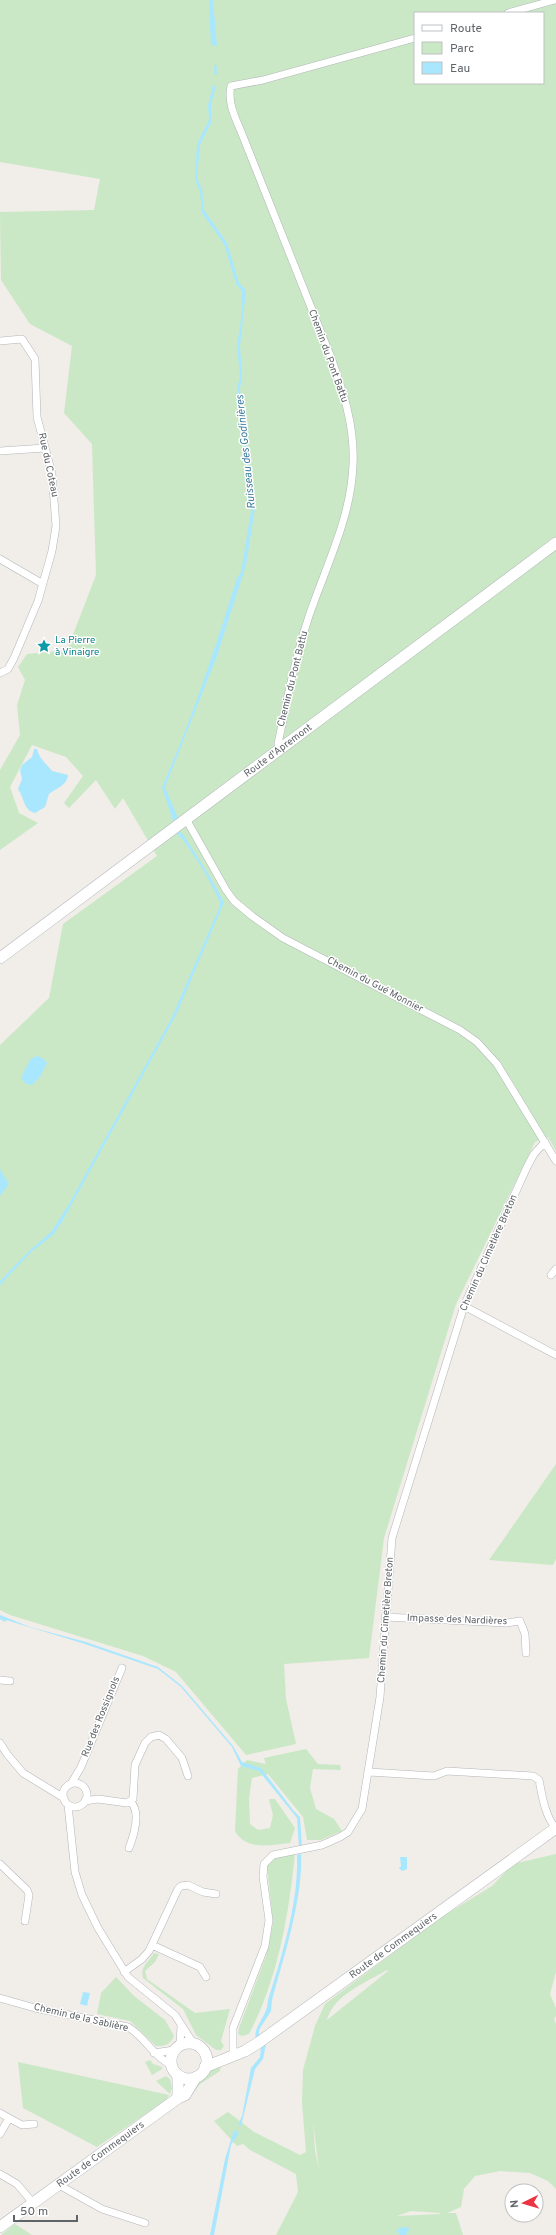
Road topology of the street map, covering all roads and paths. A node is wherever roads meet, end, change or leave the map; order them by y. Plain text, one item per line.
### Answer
1 (555, 0) edge
2 (512, 12) edge
3 (414, 38) edge
4 (0, 340) edge
5 (46, 448) junction
6 (0, 450) edge
7 (556, 543) edge
8 (0, 560) edge
9 (43, 584) junction
10 (0, 673) edge
11 (281, 749) junction
12 (186, 819) junction
13 (0, 958) edge
14 (545, 1142) junction
15 (556, 1161) edge
16 (556, 1269) edge
17 (551, 1275) dead end
18 (464, 1306) junction
19 (556, 1356) edge
20 (385, 1617) junction
21 (526, 1653) dead end
22 (122, 1668) dead end
23 (0, 1680) edge
24 (10, 1681) dead end
25 (0, 1743) edge
26 (81, 1767) junction
27 (369, 1772) junction
28 (188, 1776) dead end
29 (81, 1784) junction
30 (68, 1786) junction
31 (53, 1790) junction
32 (87, 1792) junction
33 (98, 1799) junction
34 (86, 1801) junction
35 (66, 1802) junction
36 (131, 1802) junction
37 (78, 1806) junction
38 (71, 1822) junction
39 (556, 1828) edge
40 (129, 1848) dead end
41 (0, 1864) edge
42 (216, 1894) dead end
43 (25, 1921) dead end
44 (152, 1945) junction
45 (124, 1972) junction
46 (206, 1976) dead end
47 (0, 1998) edge
48 (181, 2026) junction
49 (194, 2043) junction
50 (177, 2048) junction
51 (204, 2052) junction
52 (154, 2053) junction
53 (230, 2057) junction
54 (205, 2067) junction
55 (175, 2070) junction
56 (196, 2077) junction
57 (178, 2098) junction
58 (0, 2113) edge
59 (9, 2118) junction
60 (34, 2124) dead end
61 (0, 2134) edge
62 (0, 2174) edge
63 (59, 2185) junction
64 (33, 2203) junction
65 (145, 2223) dead end
66 (0, 2227) edge

1 - 2 street
3 - 11 street, Chemin du Pont Battu
4 - 5 street, Rue du Coteau
5 - 6 street
5 - 9 street, Rue du Coteau
7 - 11 street, Route d'Apremont
8 - 9 street
9 - 10 street, Rue du Coteau
11 - 12 street, Route d'Apremont
12 - 13 street, Route d'Apremont
12 - 14 street, Chemin du Gué Monnier
14 - 15 street, Chemin du Gué Monnier
14 - 18 street, Chemin du Cimetière Breton
16 - 17 street
18 - 19 street
18 - 20 street, Chemin du Cimetière Breton
20 - 21 street, Impasse des Nardières
20 - 27 street, Chemin du Cimetière Breton
22 - 26 street, Rue des Rossignols
23 - 24 street
25 - 31 street
26 - 29 street, Rue des Rossignols
26 - 30 street, Rue des Rossignols
27 - 39 street
27 - 53 street, Chemin du Cimetière Breton
28 - 36 street
29 - 30 street
29 - 32 street
30 - 31 street
30 - 35 street
31 - 35 street
32 - 33 street
32 - 34 street
33 - 34 street
33 - 36 street
34 - 37 street
35 - 37 street
35 - 38 street
36 - 40 street
37 - 38 street
38 - 45 street
39 - 53 street, Route de Commequiers
41 - 43 street
42 - 44 street
44 - 45 street
44 - 46 street
45 - 48 street
47 - 52 street, Chemin de la Sablière
48 - 49 street
48 - 50 street
49 - 50 street
49 - 51 street
50 - 52 street
50 - 55 street
51 - 53 street
51 - 54 street
52 - 55 street, Chemin de la Sablière
53 - 54 street, Route de Commequiers
54 - 56 street
55 - 56 street
55 - 57 street
56 - 57 street, Route de Commequiers
57 - 63 street, Route de Commequiers
58 - 59 street
59 - 60 street
59 - 61 street
62 - 64 street
63 - 64 street, Route de Commequiers
63 - 65 street
64 - 66 street, Route de Commequiers

